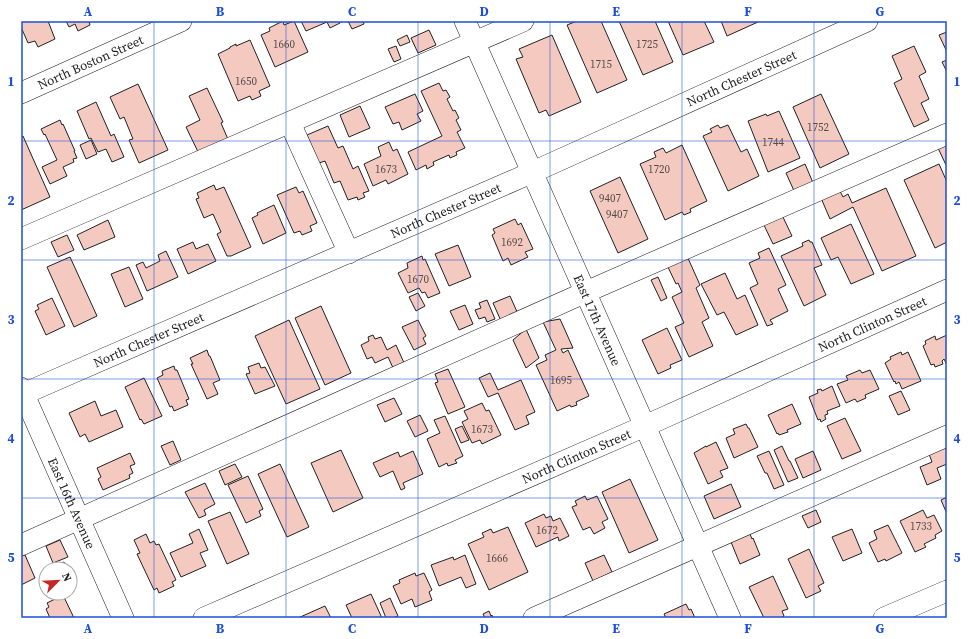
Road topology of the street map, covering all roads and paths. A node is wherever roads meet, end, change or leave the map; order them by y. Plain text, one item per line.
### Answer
1 (181, 21) edge
2 (465, 21) edge
3 (523, 21) edge
4 (867, 21) edge
5 (475, 42) junction
6 (21, 93) edge
7 (290, 123) junction
8 (947, 134) edge
9 (533, 172) junction
10 (21, 239) edge
11 (349, 252) junction
12 (947, 290) edge
13 (586, 292) junction
14 (22, 392) edge
15 (645, 426) junction
16 (947, 436) edge
17 (79, 520) junction
18 (698, 544) junction
19 (21, 545) edge
20 (947, 591) edge
21 (123, 618) edge
22 (204, 618) edge
23 (534, 618) edge
24 (730, 618) edge
25 (884, 618) edge

1 - 6 street, North Boston Street
2 - 5 street, East 17th Avenue
3 - 5 street
4 - 9 street, North Chester Street
5 - 7 street
5 - 9 street, East 17th Avenue
7 - 10 street
7 - 11 street
8 - 13 street
9 - 11 street, North Chester Street
9 - 13 street, East 17th Avenue
11 - 14 street, North Chester Street
12 - 15 street, North Clinton Street
13 - 15 street, East 17th Avenue
13 - 17 street
14 - 17 street, East 16th Avenue
15 - 18 street, East 17th Avenue
15 - 22 street, North Clinton Street
16 - 18 street
17 - 19 street
17 - 21 street, East 16th Avenue
18 - 23 street
18 - 24 street, East 17th Avenue
20 - 25 street

